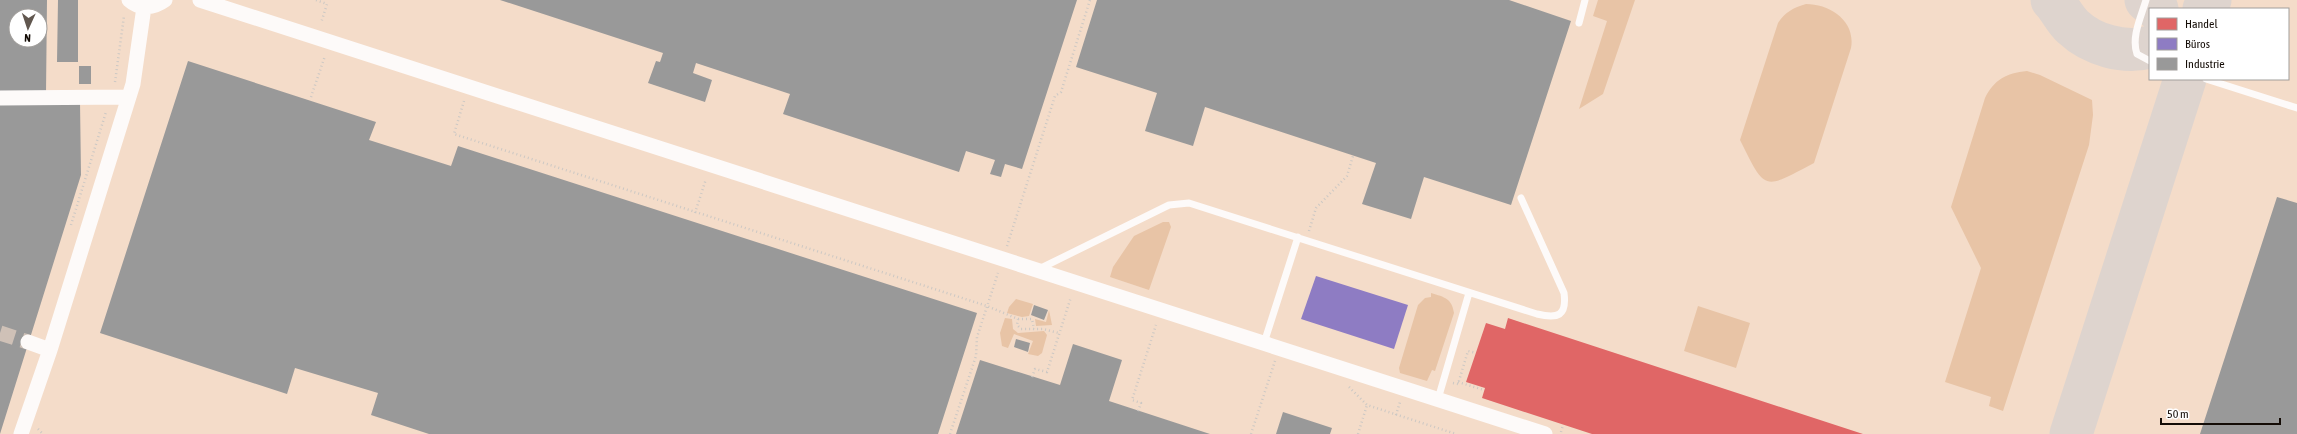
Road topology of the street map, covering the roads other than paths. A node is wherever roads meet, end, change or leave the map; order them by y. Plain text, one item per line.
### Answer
1 (129, 0) edge
2 (165, 0) edge
3 (200, 0) edge
4 (1585, 0) edge
5 (2146, 0) edge
6 (144, 7) junction
7 (1579, 23) dead end
8 (2149, 60) edge
9 (2209, 80) edge
10 (0, 98) edge
11 (129, 98) junction
12 (2297, 108) edge
13 (1521, 198) dead end
14 (1298, 238) junction
15 (1037, 270) junction
16 (1469, 293) junction
17 (28, 342) tunnel mouth
18 (1264, 342) junction
19 (50, 350) junction
20 (1438, 399) junction
21 (21, 434) edge
22 (1544, 434) edge

1 - 6 street
2 - 6 street
3 - 15 street
4 - 7 lane
5 - 8 lane
6 - 11 street
9 - 12 lane
10 - 11 street
11 - 19 street
13 - 16 lane
14 - 15 lane
14 - 16 lane
14 - 18 lane
15 - 18 street
16 - 20 lane
17 - 19 street
18 - 20 street
19 - 21 street
20 - 22 street

